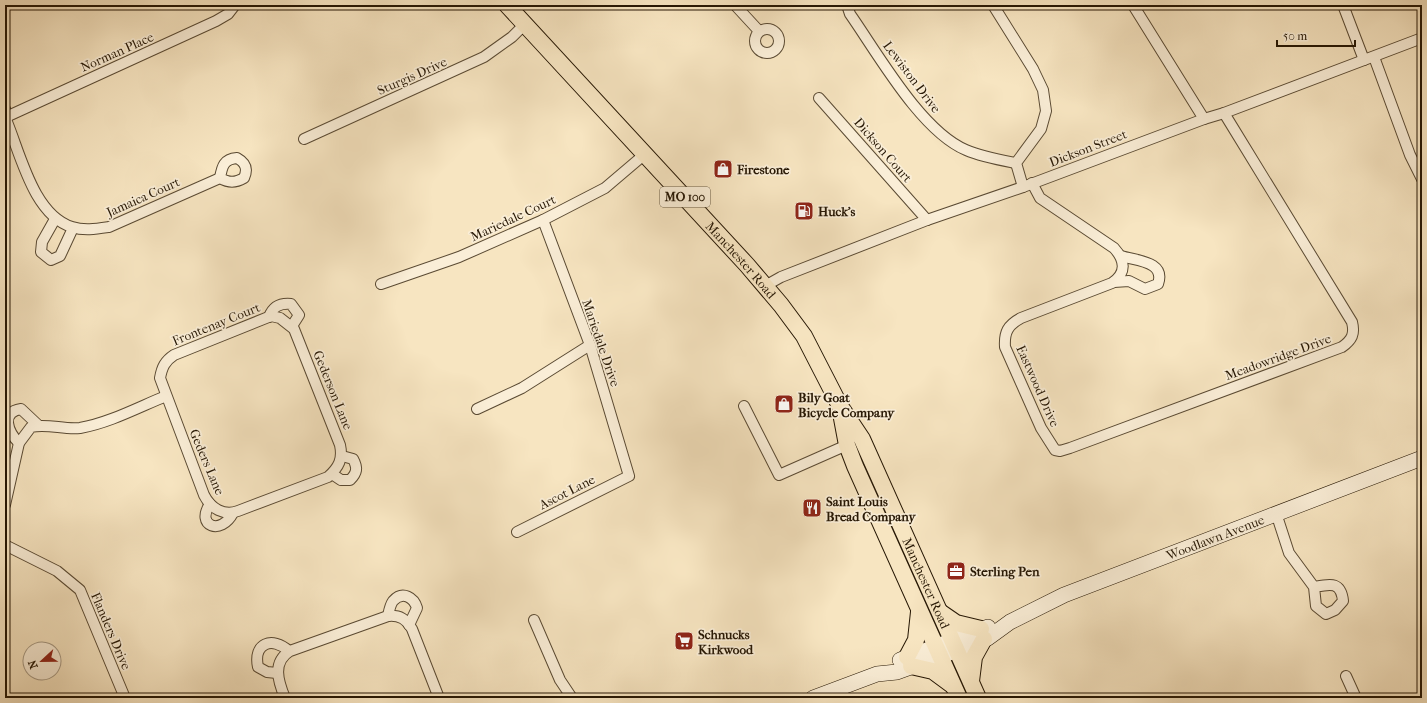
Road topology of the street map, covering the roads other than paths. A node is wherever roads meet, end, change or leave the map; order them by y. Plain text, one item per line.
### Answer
1 (235, 5) edge
2 (507, 5) edge
3 (735, 5) edge
4 (848, 5) edge
5 (993, 5) edge
6 (1133, 5) edge
7 (1343, 5) edge
8 (525, 24) junction
9 (759, 31) dead end
10 (1422, 38) edge
11 (1374, 57) junction
12 (1364, 60) junction
13 (819, 98) dead end
14 (6, 113) edge
15 (1224, 113) junction
16 (1204, 119) junction
17 (304, 139) dead end
18 (645, 154) junction
19 (1016, 163) junction
20 (220, 178) dead end
21 (1422, 178) edge
22 (1028, 185) junction
23 (55, 219) junction
24 (543, 220) junction
25 (927, 220) junction
26 (73, 228) junction
27 (1121, 256) junction
28 (1114, 282) junction
29 (381, 284) dead end
30 (765, 286) junction
31 (270, 317) junction
32 (292, 326) junction
33 (590, 345) junction
34 (166, 396) junction
35 (744, 406) dead end
36 (840, 406) junction
37 (477, 410) dead end
38 (38, 426) junction
39 (19, 443) junction
40 (848, 445) junction
41 (1055, 450) joint
42 (1422, 458) edge
43 (341, 461) junction
44 (332, 474) junction
45 (629, 476) joint
46 (210, 504) junction
47 (5, 505) edge
48 (233, 513) junction
49 (1276, 513) junction
50 (516, 532) dead end
51 (5, 545) edge
52 (1314, 587) dead end
53 (919, 608) junction
54 (940, 612) junction
55 (388, 616) junction
56 (534, 620) dead end
57 (409, 625) junction
58 (982, 634) junction
59 (954, 645) junction
60 (289, 651) junction
61 (938, 651) junction
62 (909, 662) junction
63 (277, 673) junction
64 (1346, 676) dead end
65 (970, 681) junction
66 (957, 692) edge
67 (125, 698) edge
68 (285, 698) edge
69 (439, 698) edge
70 (572, 698) edge
71 (813, 698) edge
72 (978, 698) edge
73 (1356, 698) edge

1 - 14 street, Norman Place
2 - 8 main road, Manchester Road / MO 100
3 - 9 street
4 - 19 street, Lewiston Drive
5 - 19 street
6 - 16 street
7 - 12 street
8 - 17 street, Sturgis Drive
8 - 18 main road, Manchester Road / MO 100
10 - 11 street, Dickson Street
11 - 12 street, Dickson Street
11 - 21 street
12 - 15 street, Dickson Street
13 - 25 street, Dickson Court
14 - 23 street, Jamaica Court
15 - 16 street, Dickson Street
15 - 41 street, Meadowridge Drive
16 - 22 street, Dickson Street
18 - 24 street, Mariedale Court
18 - 30 main road, Manchester Road / MO 100
19 - 22 street, Eastwood Drive
20 - 26 street, Jamaica Court
22 - 25 street, Dickson Street
22 - 27 street, Eastwood Drive
23 - 26 street, Jamaica Court
23 - 26 street
24 - 29 street, Mariedale Court
24 - 33 street, Mariedale Drive
25 - 30 street, Dickson Street
27 - 28 street
27 - 28 street, Eastwood Drive
28 - 41 street, Eastwood Drive
30 - 36 main road, Manchester Road / MO 100
31 - 32 street, Frontenay Court
31 - 32 street
31 - 34 street, Frontenay Court
32 - 43 street, Gederson Lane
33 - 37 street
33 - 45 street, Mariedale Drive
34 - 38 street
34 - 46 street, Geders Lane
35 - 40 street
36 - 40 main road, Manchester Road / MO 100
36 - 54 main road, Manchester Road / MO 100
38 - 39 street
38 - 39 street
39 - 47 street
40 - 53 main road, Manchester Road / MO 100
42 - 49 street, Woodlawn Avenue
43 - 44 street
43 - 44 street
44 - 48 street
45 - 50 street, Ascot Lane
46 - 48 street, Geders Lane
46 - 48 street
49 - 52 street
49 - 58 street, Woodlawn Avenue
51 - 67 street, Flanders Drive
53 - 61 main road, Manchester Road / MO 100
53 - 62 main road
54 - 58 main road
54 - 59 main road, Manchester Road / MO 100
55 - 57 street
55 - 57 street
55 - 60 street
56 - 70 street
57 - 69 street
58 - 59 street, Woodlawn Avenue
58 - 65 main road
59 - 61 street, Woodlawn Avenue
59 - 65 main road, Manchester Road / MO 100
60 - 63 street
60 - 63 street
61 - 62 street, Woodlawn Avenue
61 - 66 main road, Manchester Road / MO 100
62 - 66 main road
62 - 71 street, Woodlawn Avenue
63 - 68 street
64 - 73 street
65 - 72 main road, Manchester Road / MO 100

